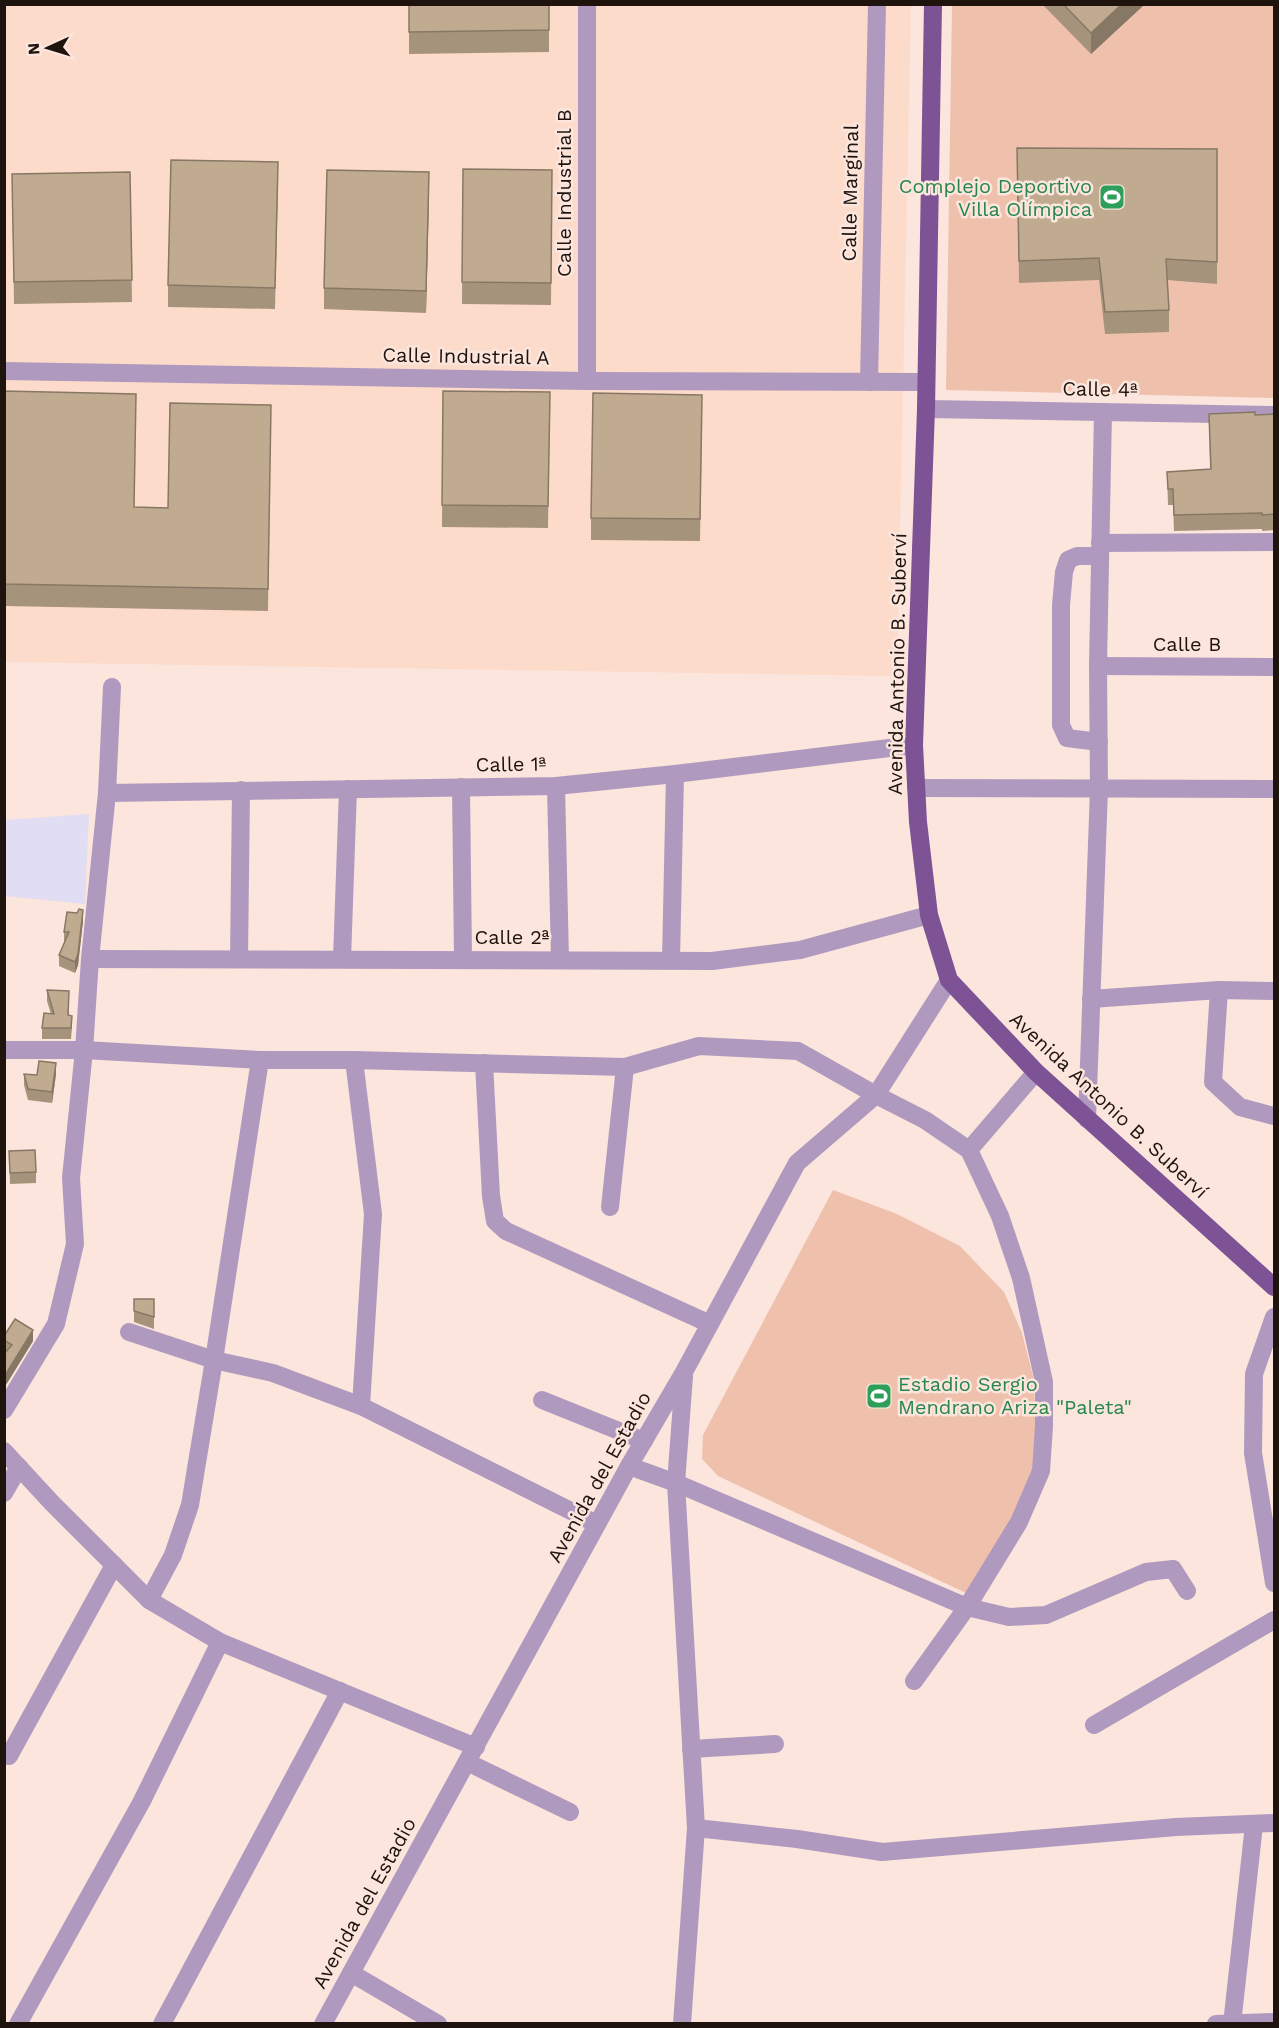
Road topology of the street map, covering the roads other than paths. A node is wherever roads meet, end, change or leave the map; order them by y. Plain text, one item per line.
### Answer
1 (587, 4) edge
2 (877, 4) edge
3 (933, 4) edge
4 (4, 371) edge
5 (586, 381) junction
6 (869, 382) junction
7 (926, 382) junction
8 (926, 409) junction
9 (1103, 412) junction
10 (1275, 414) edge
11 (1275, 542) edge
12 (1100, 550) junction
13 (1098, 666) junction
14 (1275, 667) edge
15 (112, 687) dead end
16 (1099, 742) junction
17 (914, 745) junction
18 (675, 774) junction
19 (556, 786) junction
20 (462, 787) junction
21 (916, 788) junction
22 (348, 789) junction
23 (1099, 789) junction
24 (1275, 789) edge
25 (241, 790) junction
26 (107, 792) junction
27 (929, 915) junction
28 (90, 959) junction
29 (239, 959) junction
30 (342, 959) junction
31 (464, 959) junction
32 (560, 960) junction
33 (671, 960) junction
34 (949, 980) junction
35 (1219, 990) junction
36 (1275, 991) edge
37 (1091, 999) junction
38 (4, 1050) edge
39 (84, 1050) junction
40 (260, 1060) junction
41 (354, 1060) junction
42 (483, 1063) junction
43 (625, 1067) junction
44 (1036, 1072) junction
45 (876, 1095) junction
46 (1275, 1116) edge
47 (1087, 1119) junction
48 (969, 1150) junction
49 (610, 1207) dead end
50 (1275, 1287) edge
51 (1275, 1317) edge
52 (710, 1324) junction
53 (129, 1332) dead end
54 (214, 1360) junction
55 (684, 1372) junction
56 (542, 1400) dead end
57 (361, 1406) junction
58 (4, 1410) edge
59 (644, 1440) junction
60 (4, 1451) edge
61 (629, 1466) junction
62 (20, 1467) junction
63 (676, 1483) junction
64 (4, 1493) edge
65 (597, 1524) junction
66 (114, 1565) junction
67 (1275, 1583) edge
68 (1187, 1591) dead end
69 (149, 1600) junction
70 (967, 1607) junction
71 (1275, 1620) edge
72 (220, 1642) junction
73 (914, 1681) dead end
74 (340, 1691) junction
75 (1094, 1725) dead end
76 (775, 1744) dead end
77 (691, 1749) junction
78 (471, 1755) junction
79 (9, 1756) dead end
80 (570, 1812) dead end
81 (1275, 1823) edge
82 (1254, 1825) junction
83 (696, 1828) junction
84 (351, 1973) junction
85 (1275, 2022) edge
86 (1227, 2023) edge
87 (18, 2024) edge
88 (162, 2024) edge
89 (323, 2024) edge
90 (438, 2024) edge
91 (682, 2024) edge

1 - 5 street, Calle Industrial B
2 - 6 street, Calle Marginal
3 - 7 main road, Avenida Antonio B. Suberví
4 - 5 street, Calle Industrial A
5 - 6 street, Calle Industrial A
6 - 7 street, Calle Industrial A
7 - 8 main road, Avenida Antonio B. Suberví
8 - 9 street, Calle 4ª
8 - 17 main road, Avenida Antonio B. Suberví
9 - 10 street, Calle 4ª
9 - 12 street
11 - 12 street
12 - 13 street
12 - 16 street
13 - 14 street, Calle B
13 - 16 street
15 - 26 street
16 - 23 street
17 - 18 street, Calle 1ª
17 - 21 main road, Avenida Antonio B. Suberví
18 - 19 street, Calle 1ª
18 - 33 street
19 - 20 street, Calle 1ª
19 - 32 street
20 - 22 street, Calle 1ª
20 - 31 street
21 - 23 street
21 - 27 main road, Avenida Antonio B. Suberví
22 - 25 street, Calle 1ª
22 - 30 street
23 - 24 street
23 - 37 street
25 - 26 street, Calle 1ª
25 - 29 street
26 - 28 street
27 - 33 street, Calle 2ª
27 - 34 main road, Avenida Antonio B. Suberví
28 - 29 street, Calle 2ª
28 - 39 street
29 - 30 street, Calle 2ª
30 - 31 street, Calle 2ª
31 - 32 street, Calle 2ª
32 - 33 street, Calle 2ª
34 - 44 main road, Avenida Antonio B. Suberví
34 - 45 street, Avenida del Estadio
35 - 36 street
35 - 37 street
35 - 46 street
37 - 47 street
38 - 39 street
39 - 40 street
39 - 58 street
40 - 41 street
40 - 54 street
41 - 42 street
41 - 57 street
42 - 43 street
42 - 52 street
43 - 45 street
43 - 49 street
44 - 47 main road, Avenida Antonio B. Suberví
44 - 48 street
45 - 48 street
45 - 52 street, Avenida del Estadio
47 - 50 main road, Avenida Antonio B. Suberví
48 - 70 street
51 - 67 street
52 - 55 street, Avenida del Estadio
53 - 54 street
54 - 57 street
54 - 69 street
55 - 59 street, Avenida del Estadio
55 - 63 street
56 - 59 street
57 - 65 street
59 - 61 street, Avenida del Estadio
60 - 62 street
61 - 63 street
61 - 65 street, Avenida del Estadio
62 - 64 street
62 - 66 street
63 - 70 street
63 - 77 street
65 - 78 street, Avenida del Estadio
66 - 69 street
66 - 79 street
68 - 70 street
69 - 72 street
70 - 73 street
71 - 75 street
72 - 74 street
72 - 87 street
74 - 78 street
74 - 88 street
76 - 77 street
77 - 83 street
78 - 80 street
78 - 84 street, Avenida del Estadio
81 - 82 street
82 - 83 street
82 - 86 street
83 - 91 street
84 - 89 street, Avenida del Estadio
84 - 90 street
85 - 86 street

